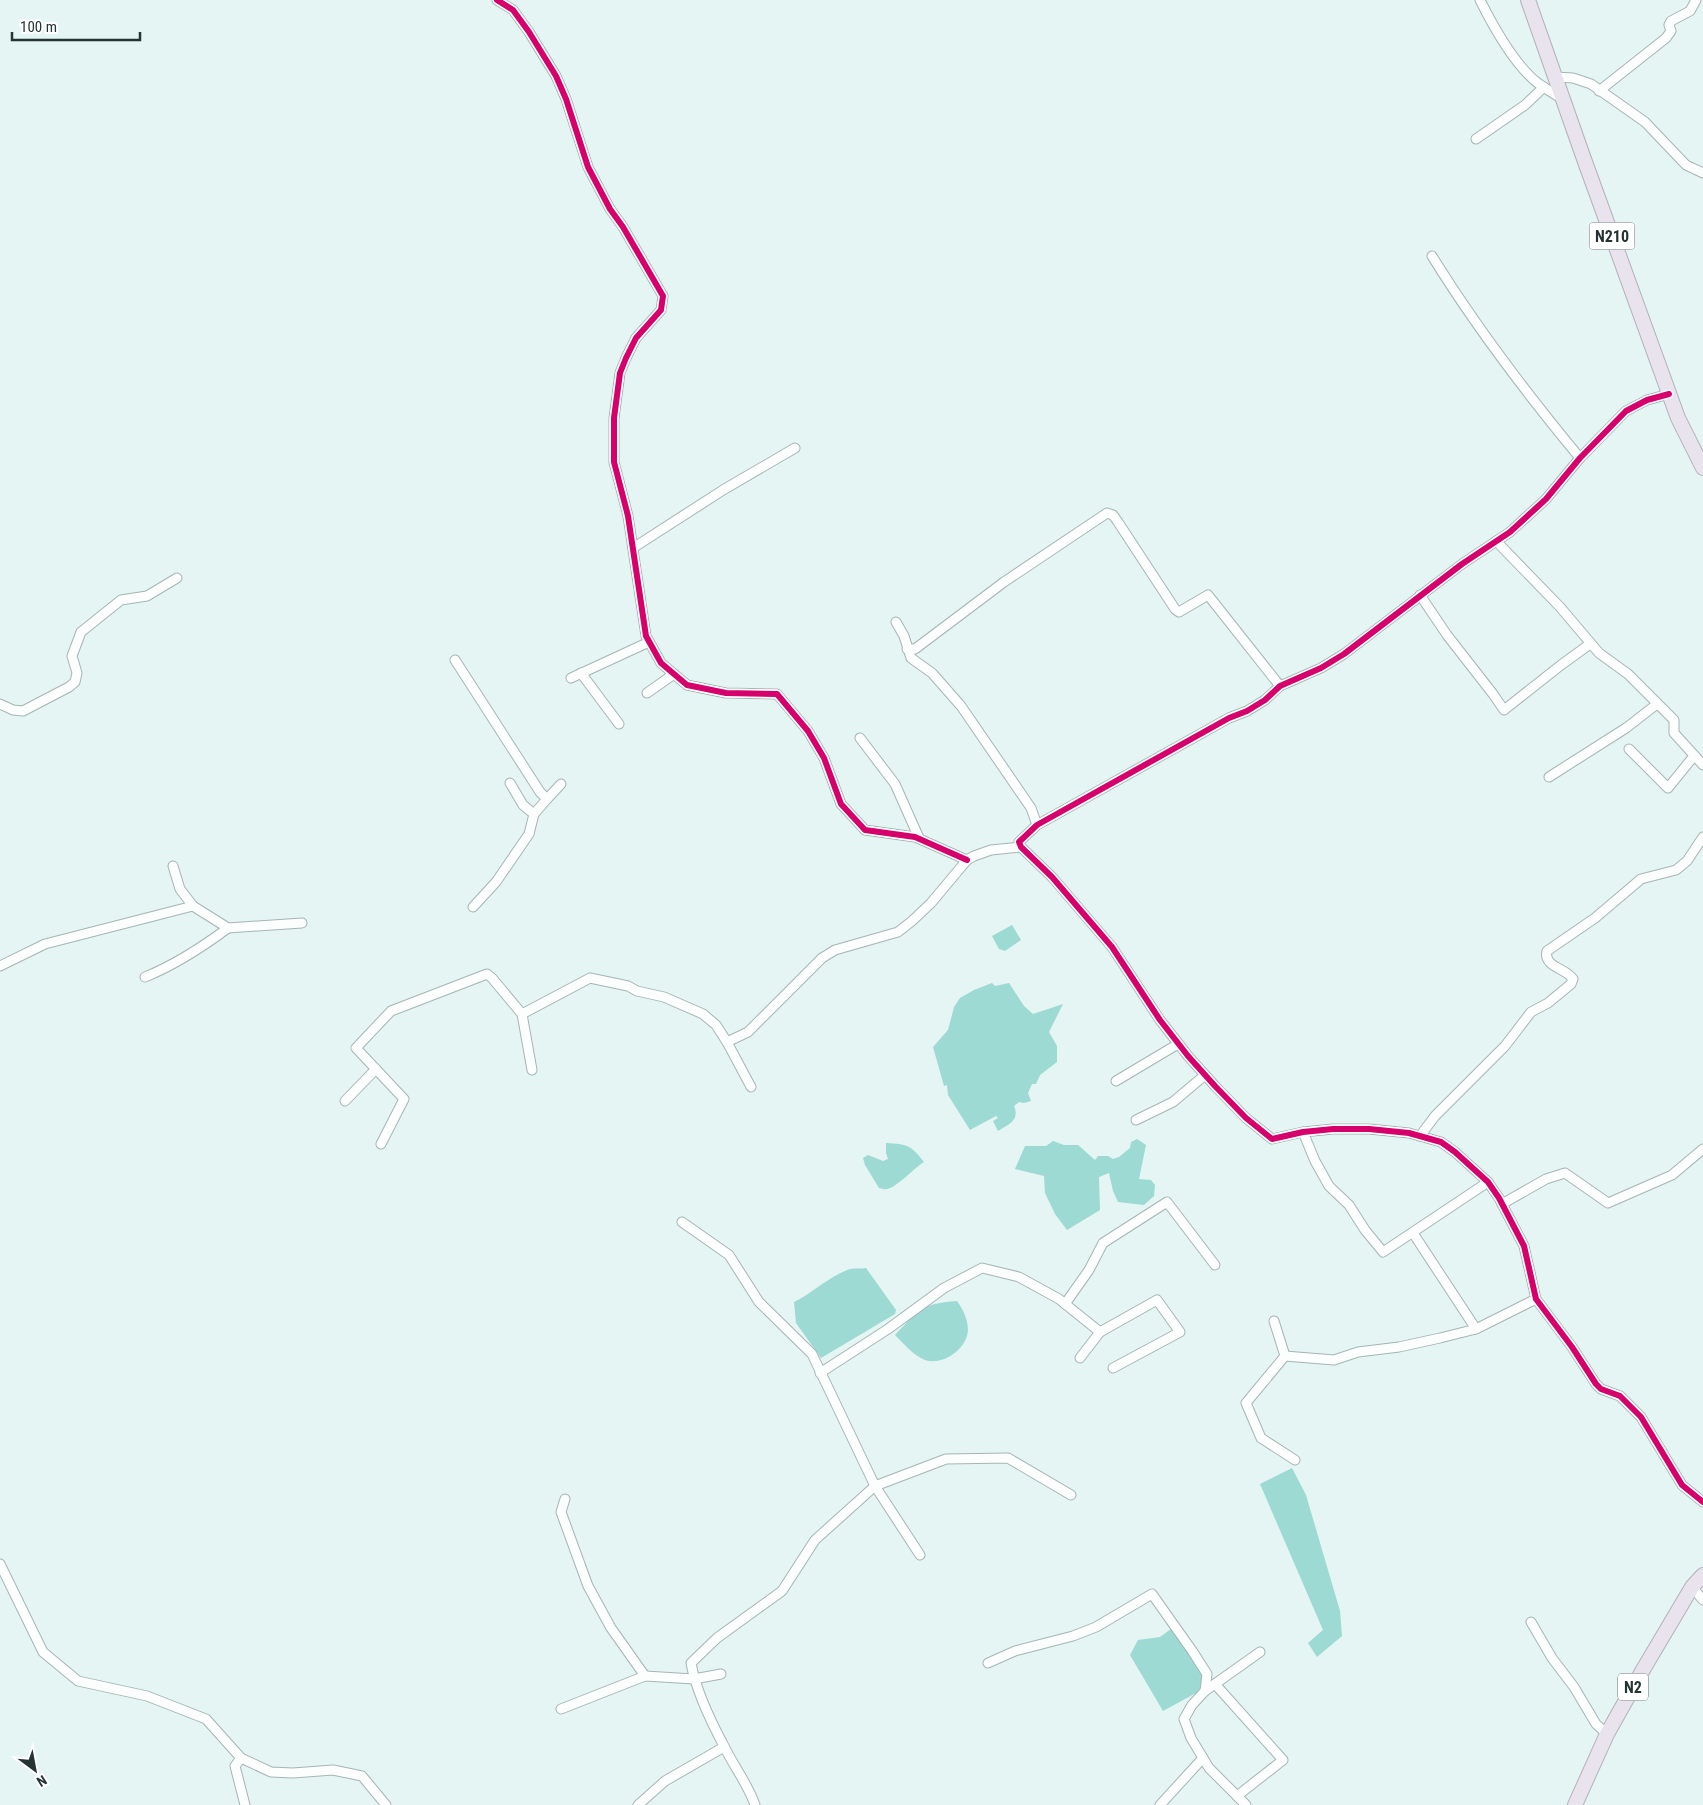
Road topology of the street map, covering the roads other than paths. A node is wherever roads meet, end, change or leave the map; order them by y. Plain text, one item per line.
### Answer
1 (497, 0) edge
2 (1480, 0) edge
3 (1528, 0) edge
4 (1696, 0) edge
5 (1555, 77) junction
6 (1544, 87) junction
7 (1599, 91) junction
8 (1562, 99) junction
9 (1476, 139) dead end
10 (1703, 173) edge
11 (1432, 256) dead end
12 (1669, 394) junction
13 (795, 448) dead end
14 (1580, 458) junction
15 (1703, 468) edge
16 (1496, 541) junction
17 (632, 548) junction
18 (177, 578) dead end
19 (1420, 595) junction
20 (896, 622) dead end
21 (649, 642) junction
22 (1590, 644) junction
23 (907, 649) junction
24 (455, 660) dead end
25 (581, 673) junction
26 (674, 674) junction
27 (571, 678) dead end
28 (1280, 686) junction
29 (647, 693) dead end
30 (0, 704) edge
31 (1657, 704) junction
32 (619, 724) dead end
33 (860, 738) dead end
34 (1629, 749) dead end
35 (1694, 756) junction
36 (1703, 766) edge
37 (1549, 777) dead end
38 (510, 783) dead end
39 (561, 784) dead end
40 (547, 799) junction
41 (534, 814) junction
42 (1037, 825) junction
43 (1703, 837) edge
44 (919, 838) junction
45 (1021, 847) junction
46 (967, 860) junction
47 (173, 866) dead end
48 (193, 906) junction
49 (473, 908) dead end
50 (302, 923) dead end
51 (228, 928) junction
52 (0, 966) edge
53 (145, 977) dead end
54 (522, 1014) junction
55 (727, 1042) junction
56 (1178, 1044) junction
57 (376, 1069) junction
58 (532, 1070) dead end
59 (1205, 1076) junction
60 (1116, 1081) dead end
61 (751, 1087) dead end
62 (345, 1101) dead end
63 (1136, 1120) dead end
64 (1303, 1132) junction
65 (1420, 1136) junction
66 (381, 1144) dead end
67 (1703, 1149) edge
68 (1488, 1182) junction
69 (1502, 1204) junction
70 (682, 1222) dead end
71 (1413, 1233) junction
72 (1215, 1265) dead end
73 (1536, 1298) junction
74 (1065, 1304) junction
75 (1274, 1321) dead end
76 (1476, 1329) junction
77 (1100, 1332) junction
78 (1285, 1356) junction
79 (1080, 1358) dead end
80 (1113, 1368) dead end
81 (820, 1372) junction
82 (1295, 1460) dead end
83 (875, 1486) junction
84 (1071, 1496) dead end
85 (565, 1499) dead end
86 (1703, 1502) edge
87 (920, 1555) dead end
88 (0, 1564) edge
89 (1703, 1575) edge
90 (1692, 1587) junction
91 (1703, 1600) edge
92 (1531, 1622) dead end
93 (1260, 1652) dead end
94 (988, 1664) dead end
95 (721, 1674) dead end
96 (645, 1676) junction
97 (694, 1679) junction
98 (1215, 1684) junction
99 (1205, 1691) junction
100 (561, 1709) dead end
101 (1607, 1734) junction
102 (724, 1747) junction
103 (241, 1758) junction
104 (1203, 1758) junction
105 (1237, 1796) junction
106 (245, 1805) edge
107 (386, 1805) edge
108 (638, 1805) edge
109 (755, 1805) edge
110 (1160, 1805) edge
111 (1246, 1805) edge
112 (1575, 1805) edge

1 - 17 street
2 - 6 street
3 - 5 highway, N210
4 - 7 street
5 - 7 street
5 - 8 highway, N210
6 - 8 street
6 - 9 street
7 - 10 street
8 - 12 highway, N210
11 - 14 street
12 - 14 street
12 - 15 highway, N210
13 - 17 street
14 - 16 street
16 - 19 street
16 - 22 street
17 - 21 street
18 - 30 street
19 - 22 street
19 - 28 street
20 - 23 street
21 - 25 street
21 - 26 street
22 - 31 street
23 - 28 street
23 - 42 street
24 - 40 street
25 - 27 street
25 - 32 street
26 - 29 street
26 - 44 street
28 - 42 street
31 - 35 street
31 - 37 street
33 - 44 street
34 - 35 street
35 - 36 street
38 - 41 street
39 - 40 street
40 - 41 street
41 - 49 street
42 - 45 street
43 - 65 street
44 - 46 street
45 - 46 street
45 - 56 street
46 - 55 street
47 - 48 street
48 - 51 street
48 - 52 street
50 - 51 street
51 - 53 street
54 - 55 street
54 - 57 street
54 - 58 street
55 - 61 street
56 - 59 street
56 - 60 street
57 - 62 street
57 - 66 street
59 - 63 street
59 - 64 street
64 - 65 street
64 - 71 street
65 - 68 street
67 - 69 street
68 - 69 street
68 - 71 street
69 - 73 street
70 - 81 street
71 - 76 street
72 - 74 street
73 - 76 street
73 - 86 street
74 - 77 street
74 - 81 street
75 - 78 street
76 - 78 street
77 - 79 street
77 - 80 street
78 - 82 street
81 - 83 street
83 - 84 street
83 - 87 street
83 - 97 street
85 - 96 street
88 - 103 street
89 - 90 highway, N2
90 - 91 street
90 - 101 highway, N2
92 - 101 street
93 - 98 street
94 - 99 street
95 - 97 street
96 - 97 street
96 - 100 street
97 - 102 street
98 - 99 street
98 - 105 street
99 - 104 street
101 - 112 highway, N2
102 - 108 street
102 - 109 street
103 - 106 street
103 - 107 street
104 - 105 street
104 - 110 street
105 - 111 street

